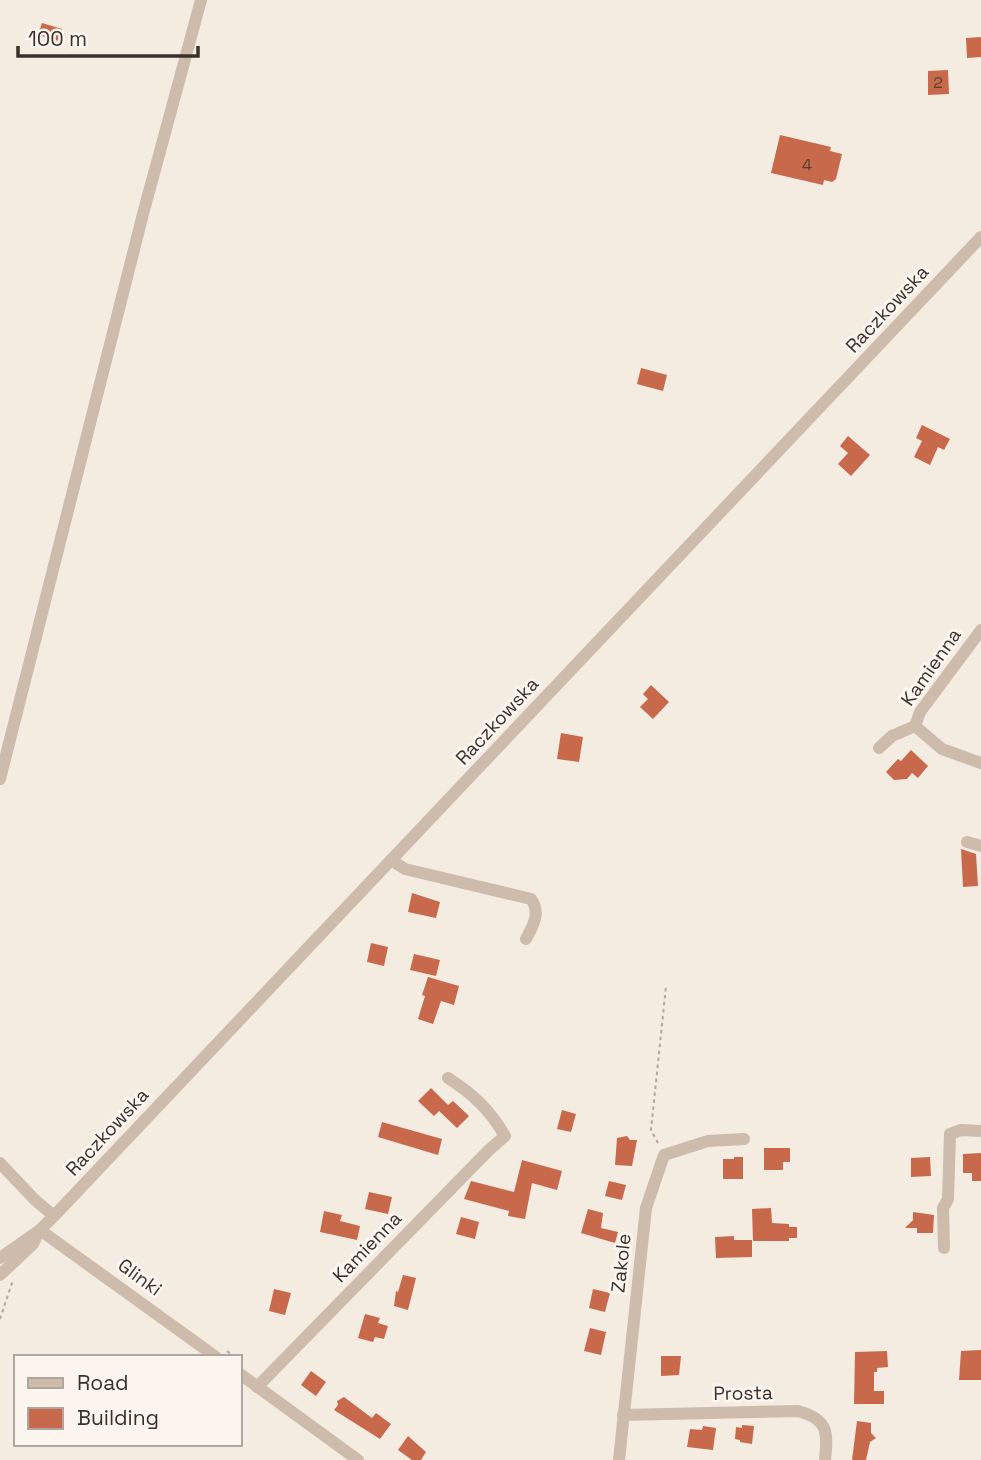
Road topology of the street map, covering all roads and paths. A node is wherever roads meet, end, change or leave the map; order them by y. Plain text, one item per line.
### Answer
1 (201, 0) edge
2 (981, 237) edge
3 (981, 630) edge
4 (915, 726) junction
5 (879, 748) dead end
6 (981, 762) edge
7 (0, 779) edge
8 (967, 842) dead end
9 (981, 845) edge
10 (391, 860) junction
11 (526, 939) dead end
12 (666, 986) dead end
13 (448, 1078) dead end
14 (981, 1131) edge
15 (744, 1139) dead end
16 (664, 1155) junction
17 (0, 1163) edge
18 (54, 1216) junction
19 (40, 1230) junction
20 (944, 1248) dead end
21 (0, 1258) edge
22 (6, 1276) edge
23 (0, 1319) edge
24 (213, 1355) edge
25 (242, 1376) edge
26 (257, 1387) junction
27 (623, 1415) junction
28 (358, 1460) edge
29 (619, 1460) edge
30 (824, 1460) edge

1 - 7 street
2 - 10 street, Raczkowska
3 - 4 street, Kamienna
4 - 5 street, Kamienna
4 - 6 street
8 - 9 street
10 - 11 street
10 - 18 street, Raczkowska
12 - 16 path
13 - 26 street, Kamienna
14 - 20 street
15 - 16 street
16 - 27 street, Zakole
17 - 18 street
18 - 19 street, Raczkowska
19 - 21 street, Raczkowska
19 - 22 street, Raczkowska
19 - 24 street, Glinki
22 - 23 path
25 - 26 street
26 - 28 street
27 - 29 street, Zakole
27 - 30 street, Prosta

